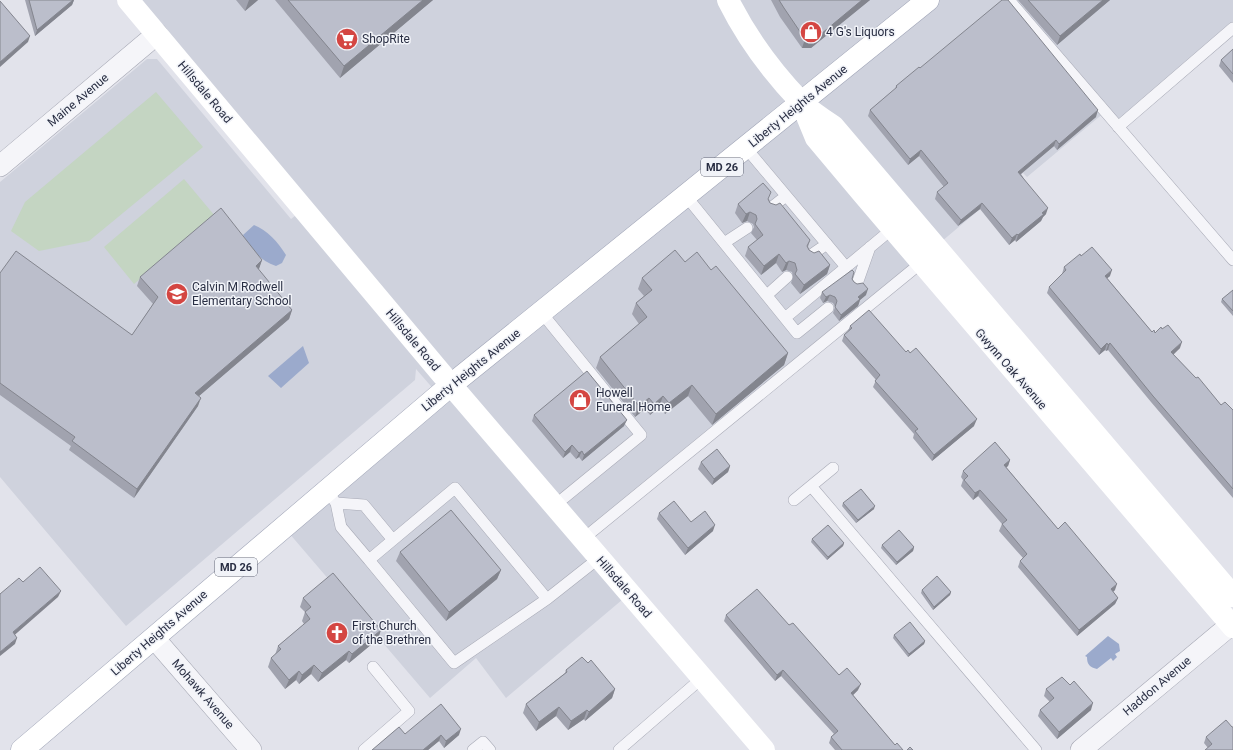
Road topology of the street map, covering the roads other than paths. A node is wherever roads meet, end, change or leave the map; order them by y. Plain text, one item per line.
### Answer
1 (128, 0) edge
2 (728, 0) edge
3 (928, 0) edge
4 (1009, 0) edge
5 (1233, 28) edge
6 (157, 34) junction
7 (802, 103) junction
8 (1118, 127) junction
9 (746, 148) junction
10 (0, 166) edge
11 (686, 196) junction
12 (786, 196) junction
13 (772, 207) edge
14 (746, 228) edge
15 (892, 229) junction
16 (724, 243) junction
17 (826, 244) junction
18 (871, 247) junction
19 (812, 255) edge
20 (1233, 260) edge
21 (921, 263) junction
22 (846, 267) junction
23 (787, 277) edge
24 (857, 284) edge
25 (767, 295) junction
26 (828, 308) edge
27 (541, 312) junction
28 (785, 318) junction
29 (451, 385) junction
30 (833, 468) dead end
31 (811, 486) junction
32 (332, 497) junction
33 (794, 500) dead end
34 (554, 506) junction
35 (583, 539) junction
36 (393, 540) junction
37 (599, 558) junction
38 (369, 560) junction
39 (1233, 596) edge
40 (547, 599) junction
41 (1232, 625) edge
42 (154, 638) junction
43 (373, 667) dead end
44 (702, 678) junction
45 (1085, 749) edge
46 (22, 750) edge
47 (251, 750) edge
48 (364, 750) edge
49 (473, 750) edge
50 (490, 750) edge
51 (619, 750) edge
52 (764, 750) edge
53 (1036, 750) edge

1 - 6 main road, Hillsdale Road
2 - 7 main road, Gwynn Oak Avenue
3 - 7 main road, Liberty Heights Avenue / MD 26
4 - 8 lane
5 - 8 lane
6 - 10 street, Maine Avenue
6 - 29 main road, Hillsdale Road
7 - 9 main road, Liberty Heights Avenue / MD 26
7 - 15 main road, Gwynn Oak Avenue
7 - 39 main road, Gwynn Oak Avenue
8 - 20 lane
9 - 11 main road, Liberty Heights Avenue / MD 26
9 - 12 lane
11 - 16 lane
11 - 27 main road, Liberty Heights Avenue / MD 26
12 - 13 lane
12 - 17 lane
14 - 16 lane
15 - 18 lane
15 - 21 main road, Gwynn Oak Avenue
16 - 25 lane
17 - 19 lane
17 - 22 lane
18 - 22 lane
18 - 24 lane
21 - 35 lane
21 - 41 main road, Gwynn Oak Avenue
22 - 28 lane
23 - 25 lane
25 - 28 lane
26 - 28 lane
27 - 29 main road, Liberty Heights Avenue / MD 26
27 - 34 lane
29 - 32 main road, Liberty Heights Avenue / MD 26
29 - 34 main road, Hillsdale Road
30 - 31 lane
31 - 33 lane
31 - 53 lane
32 - 36 lane
32 - 38 lane
32 - 42 main road, Liberty Heights Avenue / MD 26
34 - 35 main road, Hillsdale Road
35 - 37 main road, Hillsdale Road
36 - 38 lane
36 - 40 lane
37 - 40 lane
37 - 44 main road, Hillsdale Road
38 - 40 lane
41 - 45 street, Haddon Avenue
42 - 46 main road, Liberty Heights Avenue / MD 26
42 - 47 street, Mohawk Avenue
43 - 48 lane
44 - 51 lane
44 - 52 main road, Hillsdale Road
49 - 50 lane

